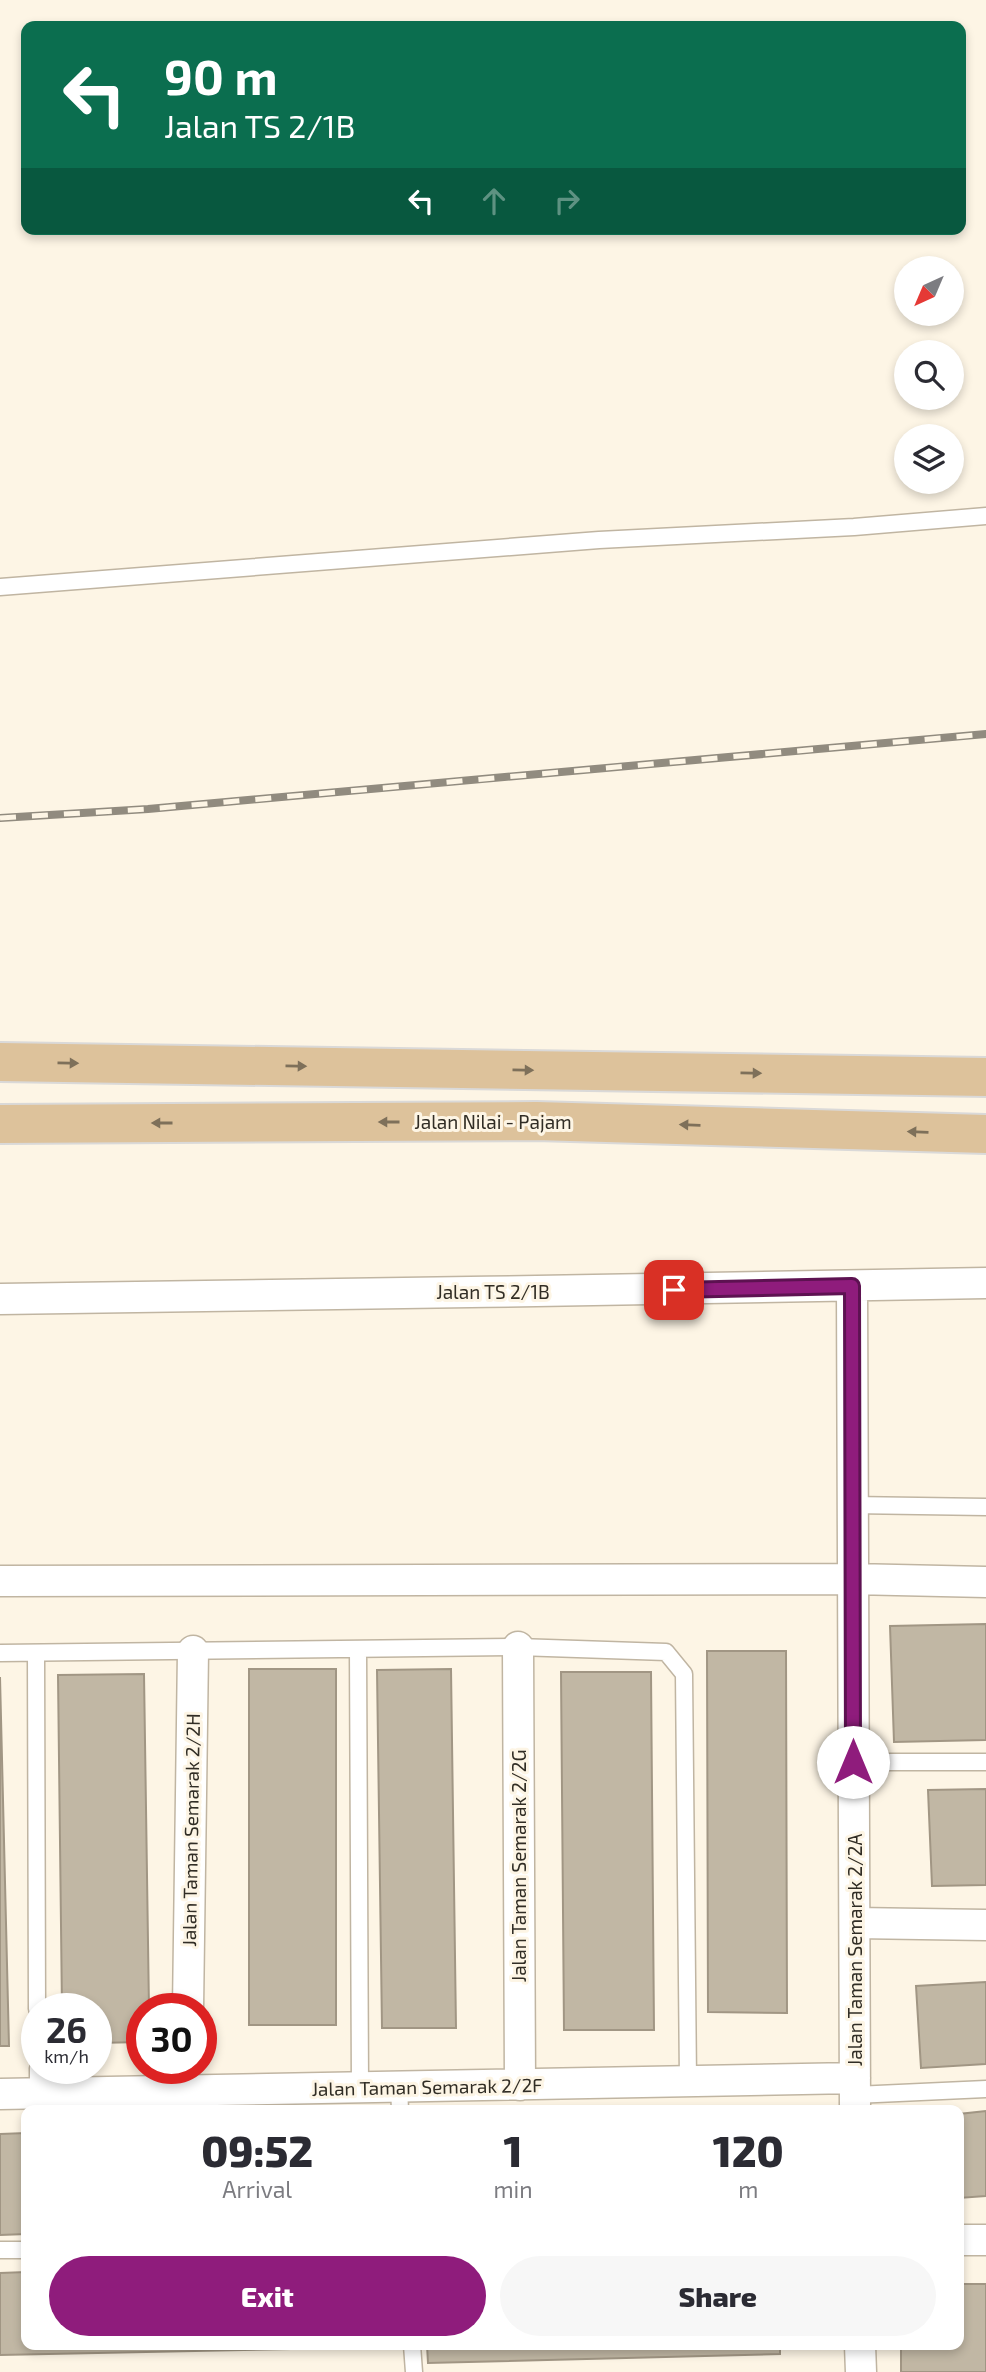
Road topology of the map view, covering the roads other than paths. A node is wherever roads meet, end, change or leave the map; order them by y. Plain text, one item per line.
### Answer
1 (986, 516) edge
2 (0, 587) edge
3 (0, 1062) edge
4 (986, 1077) edge
5 (0, 1124) edge
6 (986, 1134) edge
7 (986, 1283) edge
8 (852, 1286) junction
9 (0, 1299) edge
10 (851, 1505) junction
11 (986, 1507) edge
12 (852, 1579) junction
13 (0, 1581) edge
14 (986, 1582) edge
15 (518, 1647) junction
16 (358, 1649) junction
17 (193, 1651) junction
18 (0, 1653) edge
19 (36, 1653) junction
20 (853, 1762) junction
21 (986, 1762) edge
22 (856, 1923) junction
23 (986, 1925) edge
24 (37, 1993) edge
25 (188, 1993) edge
26 (217, 2081) edge
27 (688, 2081) junction
28 (29, 2084) edge
29 (520, 2085) junction
30 (360, 2088) junction
31 (986, 2089) edge
32 (0, 2094) edge
33 (855, 2095) edge
34 (399, 2099) edge
35 (964, 2239) edge
36 (986, 2240) edge
37 (0, 2250) edge
38 (21, 2250) edge
39 (412, 2350) edge
40 (860, 2350) edge
41 (414, 2372) edge
42 (861, 2372) edge

1 - 2 lane
3 -> 4 main road
6 -> 5 main road, Jalan Nilai - Pajam
7 - 8 street, Jalan TS 2/1B
8 - 9 street, Jalan TS 2/1B
8 - 10 street, Jalan Taman Semarak 2/2A
10 - 11 lane
10 - 12 street, Jalan Taman Semarak 2/2A
12 - 13 street
12 - 14 street
12 - 20 street, Jalan Taman Semarak 2/2A
15 - 16 lane
15 - 27 lane
15 - 29 street, Jalan Taman Semarak 2/2G
16 - 17 lane
16 - 30 lane
17 - 19 lane
17 - 25 street, Jalan Taman Semarak 2/2H
18 - 19 lane
19 - 24 lane
20 - 21 lane
20 - 22 street, Jalan Taman Semarak 2/2A
22 - 23 street
22 - 33 street, Jalan Taman Semarak 2/2A
26 - 30 street, Jalan Taman Semarak 2/2F
27 - 29 street, Jalan Taman Semarak 2/2F
27 - 33 street, Jalan Taman Semarak 2/2F
28 - 32 street, Jalan Taman Semarak 2/2F
29 - 34 street, Jalan Taman Semarak 2/2F
30 - 34 street, Jalan Taman Semarak 2/2F
31 - 33 lane
35 - 36 street
37 - 38 lane
39 - 41 lane
40 - 42 street

